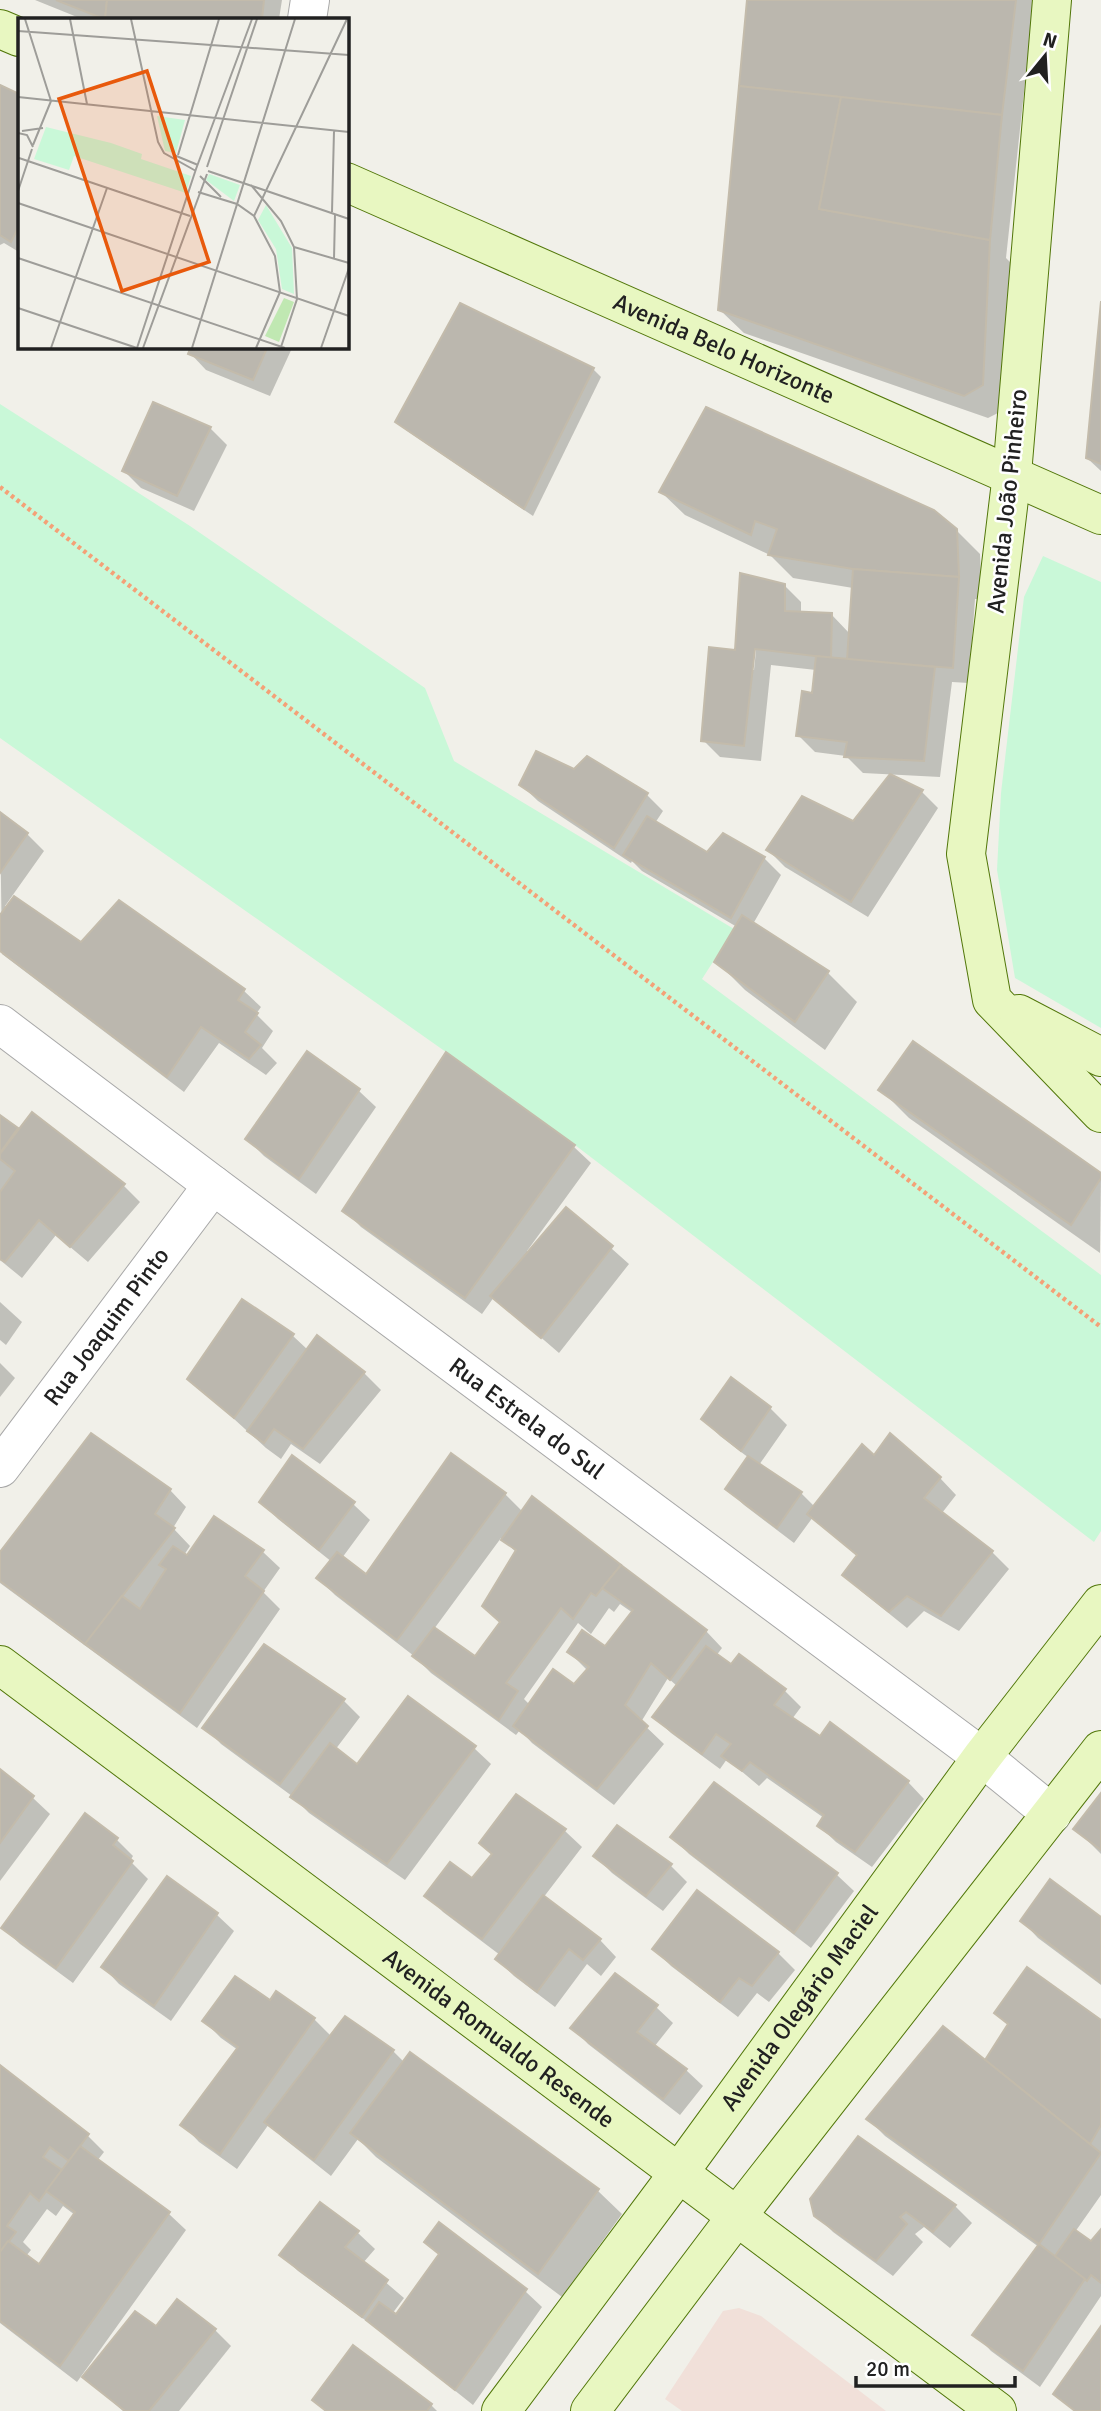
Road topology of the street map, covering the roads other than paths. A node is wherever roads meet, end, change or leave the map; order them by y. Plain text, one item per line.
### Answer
1 (310, 0) edge
2 (1052, 0) edge
3 (307, 18) edge
4 (0, 29) edge
5 (18, 37) edge
6 (348, 183) edge
7 (1012, 474) junction
8 (1101, 515) edge
9 (992, 1000) junction
10 (0, 1024) edge
11 (1101, 1057) edge
12 (1101, 1113) edge
13 (212, 1185) junction
14 (0, 1468) edge
15 (1101, 1604) edge
16 (0, 1665) edge
17 (1101, 1749) edge
18 (982, 1757) junction
19 (1052, 1814) junction
20 (678, 2174) junction
21 (737, 2217) junction
22 (501, 2411) edge
23 (590, 2411) edge
24 (997, 2411) edge

1 - 3 street
2 - 7 street, Avenida João Pinheiro
4 - 5 street
6 - 7 street, Avenida Belo Horizonte
7 - 8 street, Avenida Belo Horizonte
7 - 9 street, Avenida João Pinheiro
9 - 11 street
9 - 12 street
10 - 13 street, Rua Estrela do Sul
13 - 14 street, Rua Joaquim Pinto
13 - 18 street, Rua Estrela do Sul
15 - 18 street, Avenida Olegário Maciel
16 - 20 street, Avenida Romualdo Resende
17 - 19 street
18 - 19 street, Rua Estrela do Sul
18 - 20 street, Avenida Olegário Maciel
19 - 21 street
20 - 21 street, Avenida Romualdo Resende
20 - 22 street, Avenida Olegário Maciel
21 - 23 street
21 - 24 street, Avenida Romualdo Resende

